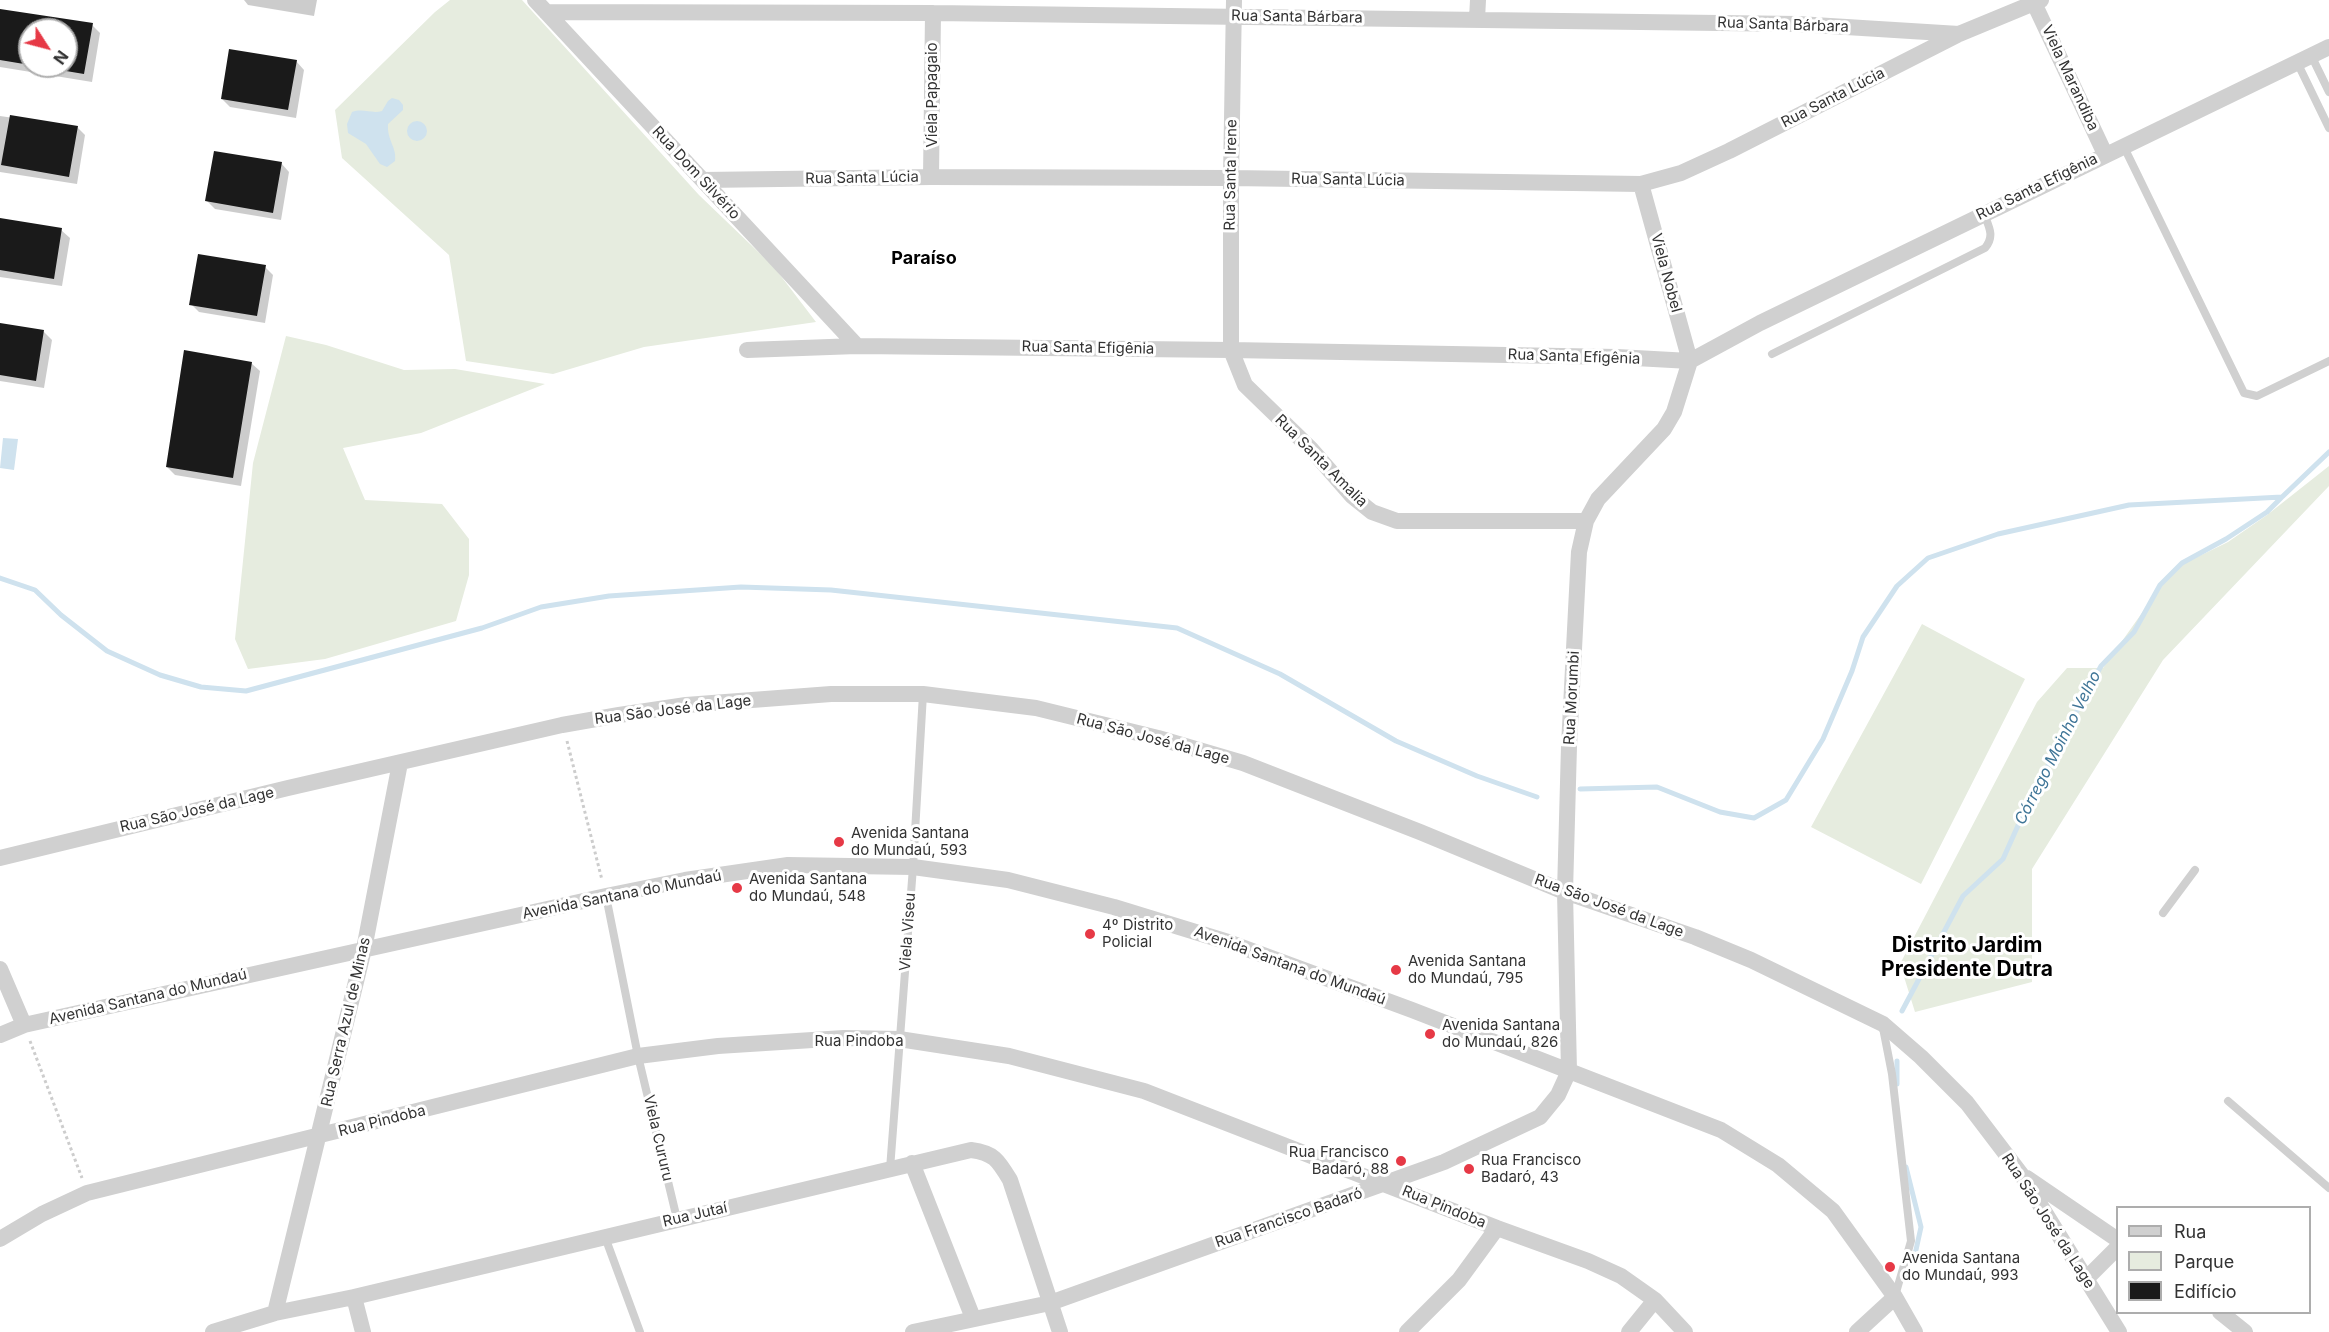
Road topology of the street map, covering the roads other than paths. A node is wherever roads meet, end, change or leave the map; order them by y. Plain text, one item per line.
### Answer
1 (1478, 0) edge
2 (2037, 2) edge
3 (540, 6) edge
4 (824, 6) edge
5 (1234, 8) edge
6 (933, 13) junction
7 (1477, 19) junction
8 (1959, 34) junction
9 (2329, 47) edge
10 (2304, 58) junction
11 (2329, 92) edge
12 (2329, 128) edge
13 (2123, 145) junction
14 (2105, 153) junction
15 (931, 177) junction
16 (1231, 178) junction
17 (703, 180) junction
18 (1641, 184) junction
19 (1983, 213) junction
20 (857, 346) junction
21 (747, 350) dead end
22 (1231, 350) junction
23 (1772, 354) dead end
24 (1690, 361) junction
25 (2329, 361) edge
26 (1587, 521) junction
27 (923, 694) junction
28 (400, 763) junction
29 (0, 858) edge
30 (913, 867) junction
31 (2195, 870) dead end
32 (1565, 892) junction
33 (606, 896) junction
34 (2163, 913) dead end
35 (364, 949) junction
36 (0, 969) edge
37 (1883, 1024) junction
38 (24, 1025) junction
39 (0, 1035) edge
40 (899, 1039) junction
41 (638, 1056) junction
42 (1569, 1071) junction
43 (2228, 1101) dead end
44 (319, 1137) junction
45 (912, 1163) junction
46 (890, 1169) junction
47 (2021, 1174) junction
48 (1386, 1184) junction
49 (2329, 1188) edge
50 (677, 1219) junction
51 (1497, 1228) junction
52 (605, 1236) junction
53 (0, 1239) edge
54 (2116, 1239) edge
55 (2116, 1249) edge
56 (2086, 1278) junction
57 (354, 1297) junction
58 (1895, 1297) junction
59 (1655, 1300) junction
60 (1050, 1303) junction
61 (275, 1313) junction
62 (2222, 1314) edge
63 (972, 1318) junction
64 (213, 1332) edge
65 (363, 1332) edge
66 (640, 1332) edge
67 (913, 1332) edge
68 (1060, 1332) edge
69 (1407, 1332) edge
70 (1629, 1332) edge
71 (1685, 1332) edge
72 (1857, 1332) edge
73 (1915, 1332) edge
74 (2119, 1332) edge
75 (2245, 1332) edge

1 - 7 street
2 - 8 street, Rua Santa Bárbara
2 - 14 street, Viela Marandiba
3 - 4 street, Rua Santa Bárbara
3 - 17 street, Rua Dom Silvério
4 - 6 street, Rua Santa Bárbara
5 - 6 street, Rua Santa Bárbara
5 - 7 street, Rua Santa Bárbara
5 - 16 street, Rua Santa Irene
6 - 15 street, Viela Papagaio
7 - 8 street, Rua Santa Bárbara
8 - 18 street, Rua Santa Lúcia
9 - 10 street, Rua Santa Efigênia
10 - 11 lane
10 - 12 lane
10 - 13 street, Rua Santa Efigênia
13 - 14 street, Rua Santa Efigênia
13 - 25 lane
14 - 19 street, Rua Santa Efigênia
15 - 16 street, Rua Santa Lúcia
15 - 17 street, Rua Santa Lúcia
16 - 18 street, Rua Santa Lúcia
16 - 22 street, Rua Santa Irene
17 - 20 street, Rua Dom Silvério
18 - 24 street, Viela Nobel
19 - 23 lane
19 - 24 street, Rua Santa Efigênia
20 - 21 street, Rua Santa Efigênia
20 - 22 street, Rua Santa Efigênia
22 - 24 street, Rua Santa Efigênia
22 - 26 street, Rua Santa Amalia
24 - 26 street, Rua Morumbi
26 - 32 street, Rua Morumbi
27 - 28 street, Rua São José da Lage
27 - 30 lane, Viela Viseu
27 - 32 street, Rua São José da Lage
28 - 29 street, Rua São José da Lage
28 - 35 street, Rua Serra Azul de Minas
30 - 33 street, Avenida Santana do Mundaú
30 - 40 lane, Viela Viseu
30 - 42 street, Avenida Santana do Mundaú
31 - 34 lane
32 - 37 street, Rua São José da Lage
32 - 42 street, Rua Morumbi
33 - 35 street, Avenida Santana do Mundaú
33 - 41 lane, Viela Cururu
35 - 38 street, Avenida Santana do Mundaú
35 - 44 street, Rua Serra Azul de Minas
36 - 38 street
37 - 47 street, Rua São José da Lage
37 - 58 lane
38 - 39 street, Avenida Santana do Mundaú
40 - 41 street, Rua Pindoba
40 - 46 lane, Viela Viseu
40 - 48 street, Rua Pindoba
41 - 44 street, Rua Pindoba
41 - 50 lane, Viela Cururu
42 - 48 street, Rua Francisco Badaró
42 - 58 street, Avenida Santana do Mundaú
43 - 49 lane
44 - 53 street, Rua Pindoba
44 - 61 street, Rua Serra Azul de Minas
45 - 46 street, Rua Jutaí
45 - 60 street, Rua Jutaí
45 - 63 street
46 - 50 street, Rua Jutaí
47 - 54 street
47 - 56 street, Rua São José da Lage
48 - 51 street, Rua Pindoba
48 - 60 street, Rua Francisco Badaró
50 - 52 street, Rua Jutaí
51 - 59 street, Rua Pindoba
51 - 69 street
52 - 57 street, Rua Jutaí
52 - 66 lane
55 - 56 street
56 - 74 street, Rua São José da Lage
57 - 61 street, Rua Jutaí
57 - 65 street
58 - 72 street
58 - 73 street, Avenida Santana do Mundaú
59 - 70 street
59 - 71 street, Rua Pindoba
60 - 63 street, Rua Francisco Badaró
60 - 68 street, Rua Jutaí
61 - 64 street, Rua Jutaí
62 - 75 street
63 - 67 street, Rua Francisco Badaró

